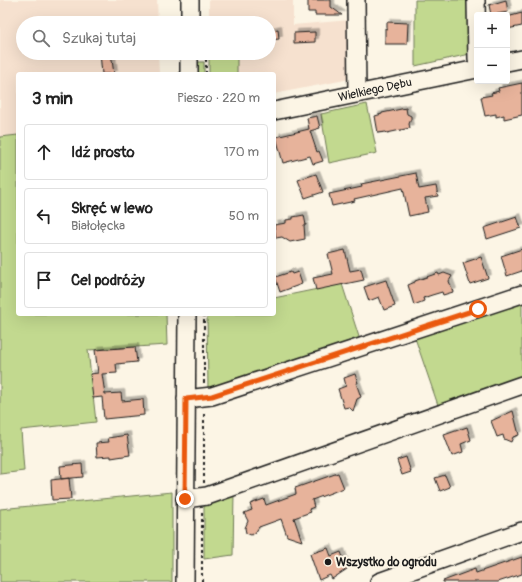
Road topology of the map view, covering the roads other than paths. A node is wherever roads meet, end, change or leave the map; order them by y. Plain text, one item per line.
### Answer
1 (190, 0) edge
2 (356, 0) edge
3 (476, 0) edge
4 (190, 16) edge
5 (477, 48) edge
6 (522, 59) edge
7 (189, 60) edge
8 (510, 61) edge
9 (474, 69) edge
10 (189, 72) edge
11 (357, 94) junction
12 (276, 111) edge
13 (522, 294) edge
14 (187, 316) edge
15 (522, 385) edge
16 (186, 399) junction
17 (185, 499) junction
18 (522, 531) edge
19 (184, 582) edge
20 (379, 582) edge

1 - 4 street
2 - 11 street
3 - 5 street
6 - 8 street
7 - 10 street
9 - 11 street, Wielkiego Dębu
11 - 12 street, Wielkiego Dębu
13 - 16 street
14 - 16 street
15 - 17 street
16 - 17 street
17 - 19 street
18 - 20 street

